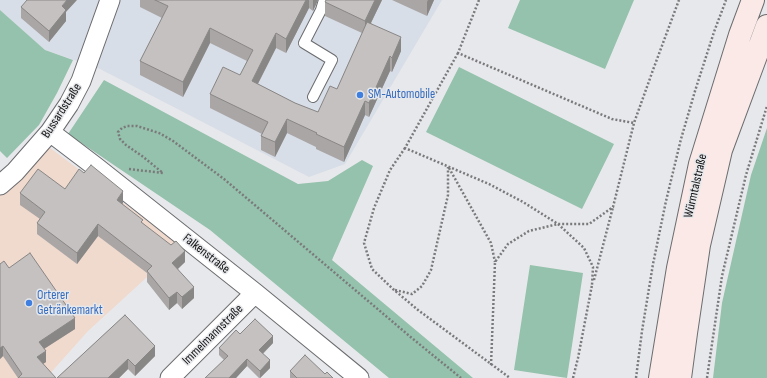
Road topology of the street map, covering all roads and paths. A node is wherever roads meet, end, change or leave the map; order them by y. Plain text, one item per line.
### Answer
1 (324, 0) edge
2 (479, 0) edge
3 (679, 0) edge
4 (753, 0) edge
5 (107, 1) edge
6 (767, 26) edge
7 (458, 53) junction
8 (313, 97) dead end
9 (767, 106) edge
10 (634, 123) junction
11 (50, 132) junction
12 (405, 148) junction
13 (448, 167) junction
14 (123, 169) dead end
15 (0, 185) edge
16 (613, 207) junction
17 (558, 224) junction
18 (495, 262) junction
19 (592, 285) junction
20 (393, 289) junction
21 (256, 293) junction
22 (491, 364) junction
23 (170, 378) edge
24 (359, 378) edge
25 (461, 378) edge
26 (510, 378) edge
27 (573, 378) edge
28 (660, 378) edge
29 (680, 378) edge
30 (707, 378) edge

1 - 8 lane
2 - 7 path
3 - 10 path
4 - 28 main road, Würmtalstraße
5 - 11 street, Bussardstraße
6 - 29 main road, Würmtalstraße
7 - 10 path
7 - 12 path
9 - 30 path
10 - 16 path
11 - 15 street, Bussardstraße
11 - 21 street, Falkenstraße
12 - 13 path
12 - 20 path
13 - 17 path
13 - 18 path
13 - 20 path
14 - 25 path
16 - 17 path
16 - 19 path
17 - 18 path
17 - 19 path
18 - 22 path
19 - 27 path
20 - 22 path
21 - 23 street, Immelmannstraße
21 - 24 street, Falkenstraße
22 - 26 path

